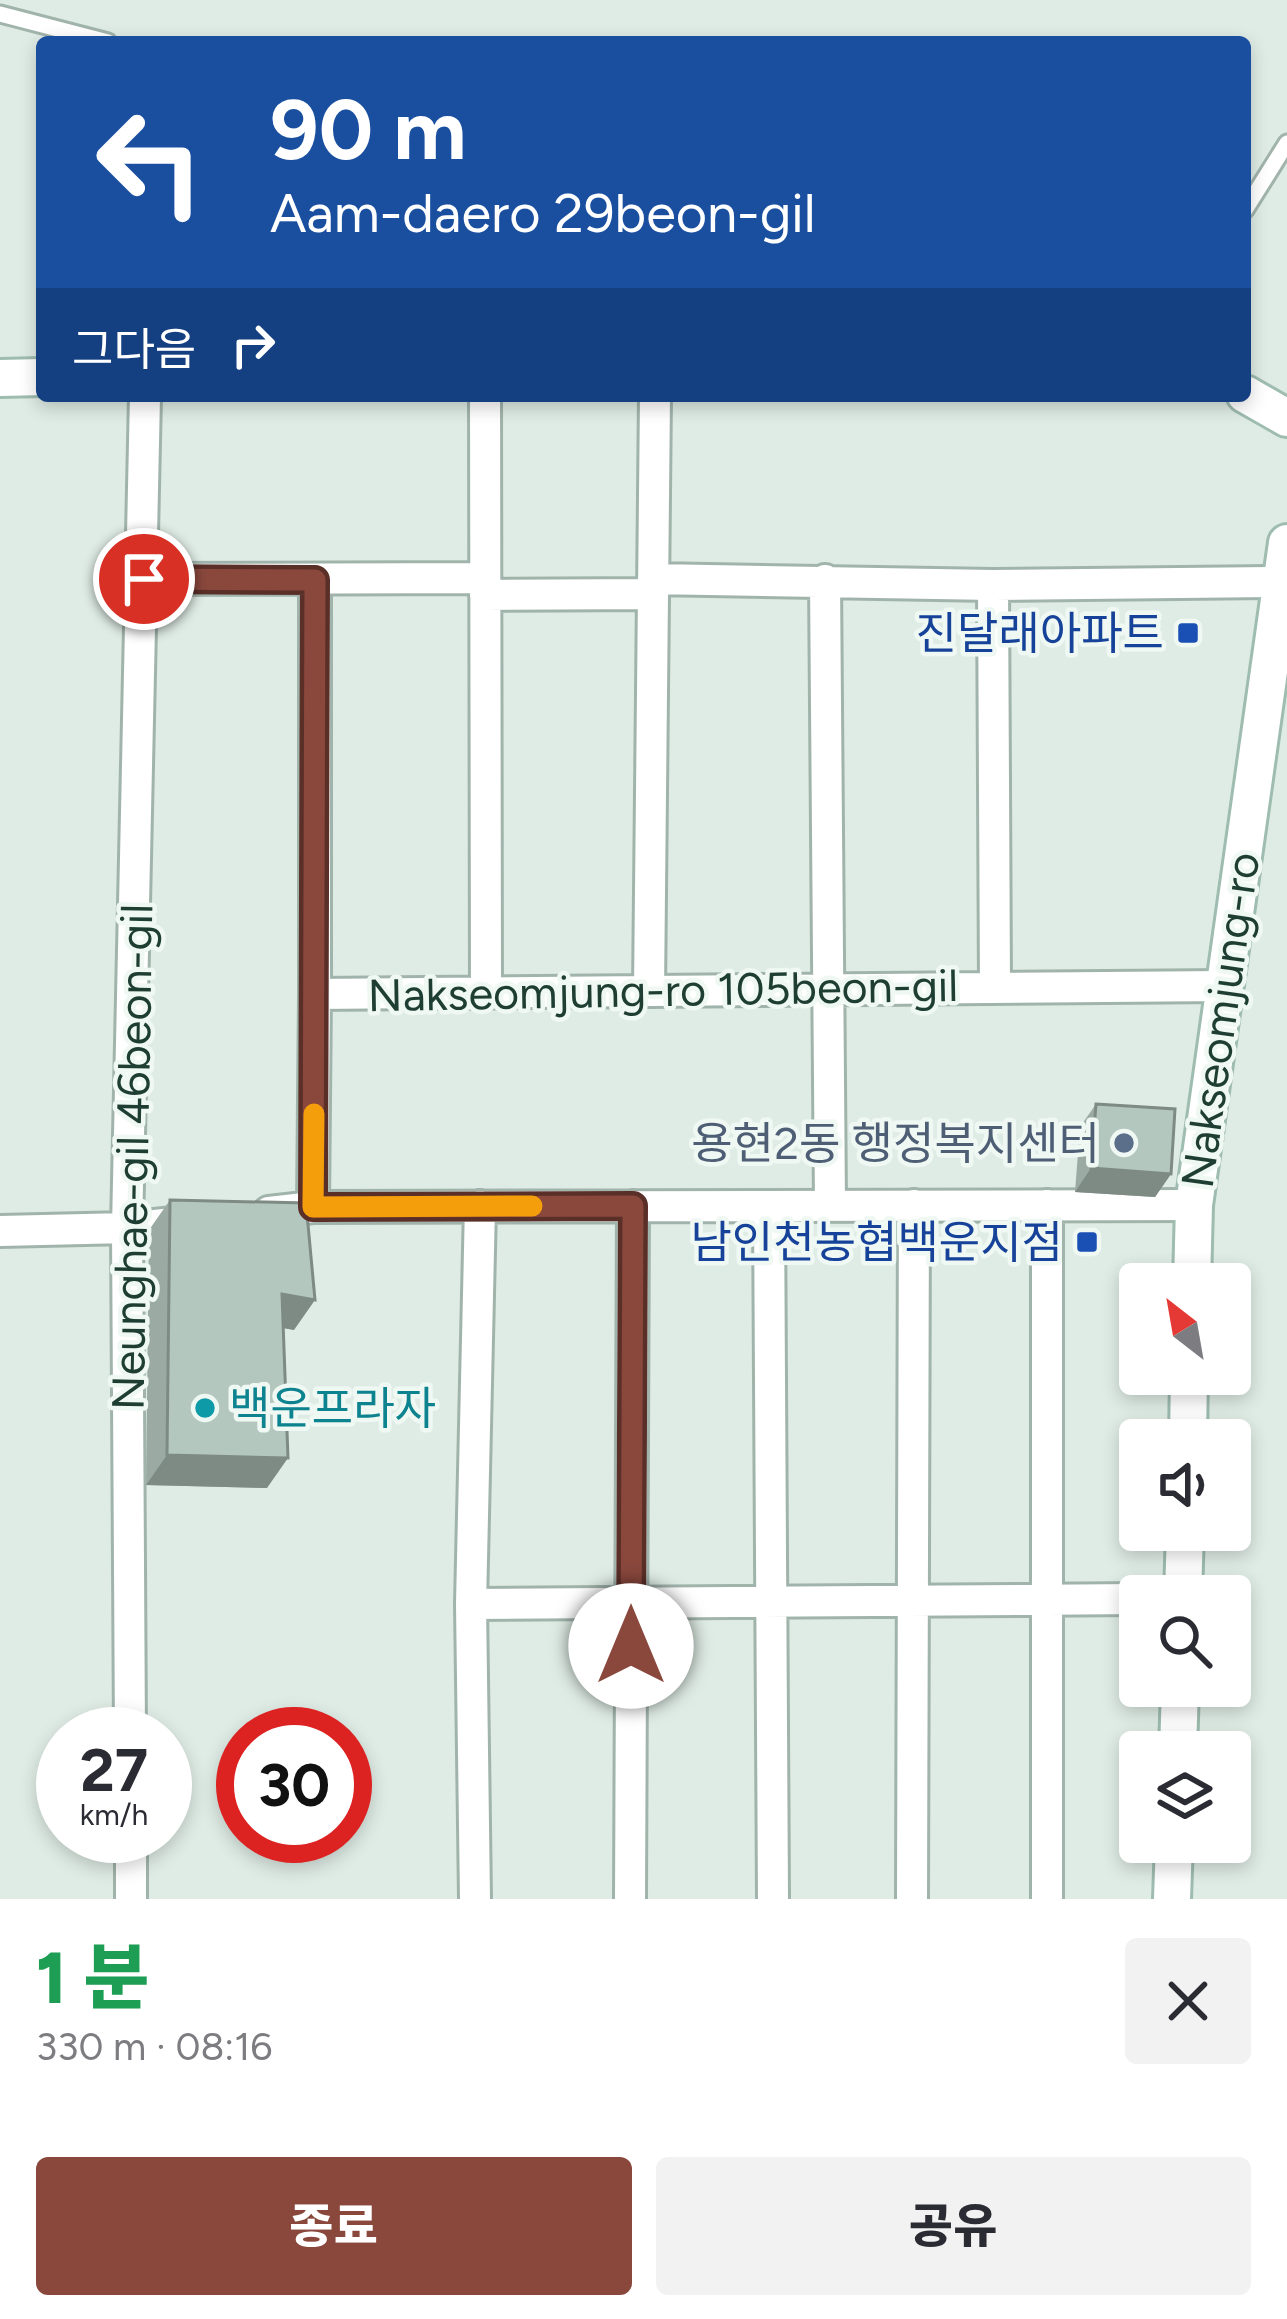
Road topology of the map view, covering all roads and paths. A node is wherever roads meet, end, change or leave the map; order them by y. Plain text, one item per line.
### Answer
1 (0, 14) edge
2 (84, 36) edge
3 (1287, 143) edge
4 (1251, 201) edge
5 (36, 377) edge
6 (0, 378) edge
7 (1251, 397) edge
8 (146, 402) edge
9 (485, 402) edge
10 (655, 402) edge
11 (1287, 418) edge
12 (1287, 543) edge
13 (144, 579) junction
14 (315, 580) junction
15 (825, 580) junction
16 (1282, 582) junction
17 (994, 585) junction
18 (653, 586) junction
19 (485, 587) junction
20 (995, 986) junction
21 (1225, 986) junction
22 (828, 988) junction
23 (649, 991) junction
24 (486, 992) junction
25 (315, 994) junction
26 (830, 1205) junction
27 (914, 1205) junction
28 (1047, 1205) junction
29 (1194, 1205) junction
30 (480, 1206) junction
31 (633, 1206) junction
32 (769, 1206) junction
33 (313, 1207) junction
34 (127, 1228) junction
35 (0, 1231) edge
36 (1193, 1263) edge
37 (1119, 1599) edge
38 (1047, 1600) junction
39 (911, 1601) junction
40 (770, 1602) junction
41 (631, 1603) junction
42 (471, 1604) junction
43 (130, 1707) edge
44 (131, 1863) edge
45 (1173, 1863) edge
46 (131, 1899) edge
47 (476, 1899) edge
48 (630, 1899) edge
49 (773, 1899) edge
50 (912, 1899) edge
51 (1047, 1899) edge
52 (1172, 1899) edge

1 - 2 lane
3 - 4 lane
5 - 6 street
7 - 11 street
8 - 13 street, Neunghae-gil 46beon-gil
9 - 19 street
10 - 18 street
12 - 16 street, Nakseomjung-ro
13 - 14 street
13 - 34 street, Neunghae-gil 46beon-gil
14 - 19 street
14 - 25 street
15 - 17 street
15 - 18 street
15 - 22 street
16 - 17 street
16 - 21 street, Nakseomjung-ro
17 - 20 street
18 - 19 street
18 - 23 street
19 - 24 street
20 - 21 street, Nakseomjung-ro 105beon-gil
20 - 22 street, Nakseomjung-ro 105beon-gil
21 - 29 street, Nakseomjung-ro
22 - 23 street, Nakseomjung-ro 105beon-gil
22 - 26 street
23 - 24 street, Nakseomjung-ro 105beon-gil
24 - 25 street, Nakseomjung-ro 105beon-gil
25 - 33 street, Nakseomjung-ro 105beon-gil
26 - 27 street
26 - 32 street
27 - 28 street
27 - 39 street
28 - 29 street
28 - 38 street
29 - 36 street, Nakseomjung-ro
30 - 31 street
30 - 33 street
30 - 42 street
31 - 32 street
31 - 41 street
32 - 40 street
33 - 34 street
34 - 35 street
34 - 43 street, Neunghae-gil 46beon-gil
37 - 38 street
38 - 39 street
38 - 51 street
39 - 40 street
39 - 50 street
40 - 41 street
40 - 49 street
41 - 42 street
41 - 48 street
42 - 47 street
44 - 46 street
45 - 52 street

